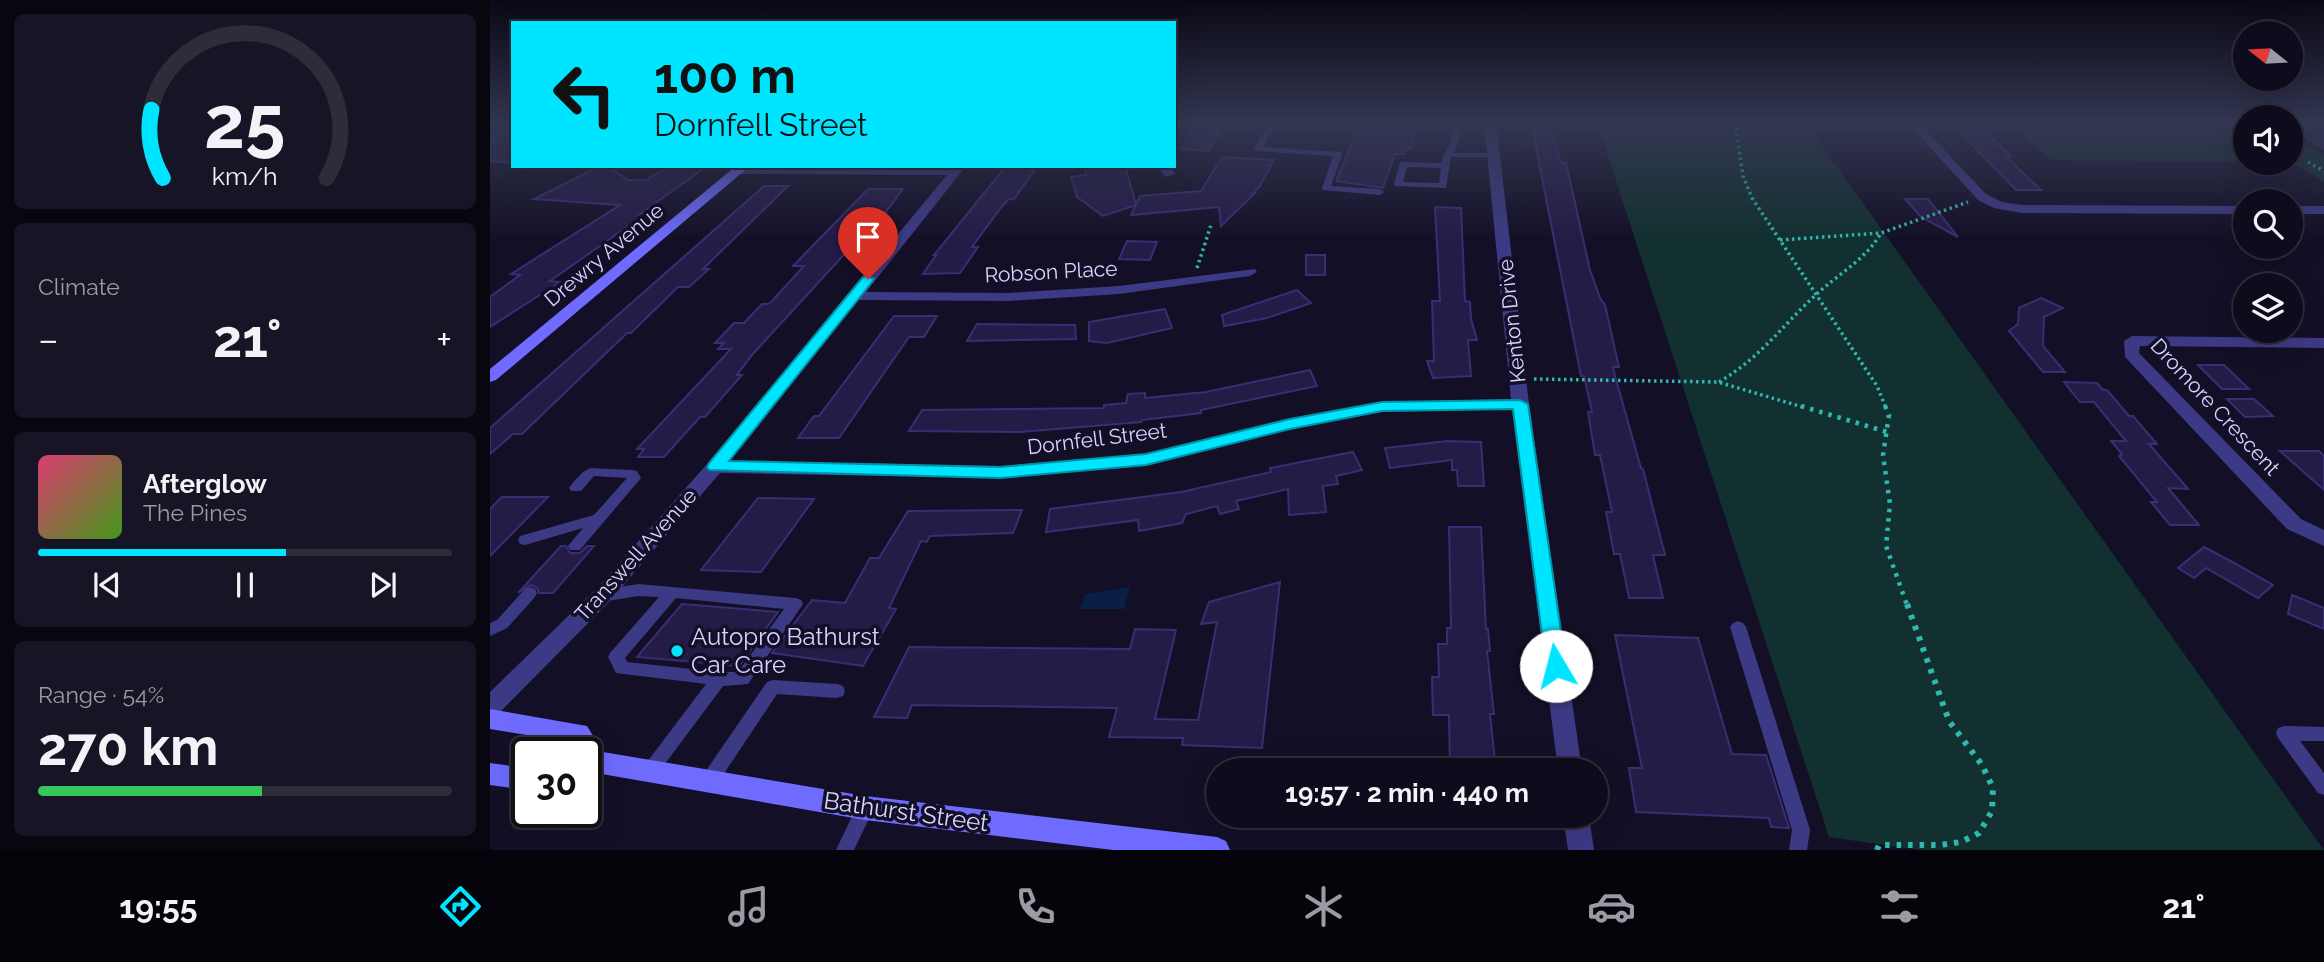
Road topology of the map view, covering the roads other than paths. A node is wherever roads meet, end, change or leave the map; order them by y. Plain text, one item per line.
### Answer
1 (1335, 162) edge
2 (1446, 162) edge
3 (1495, 162) edge
4 (1949, 162) edge
5 (1445, 166) junction
6 (742, 168) edge
7 (958, 169) edge
8 (1380, 192) dead end
9 (2233, 210) edge
10 (2303, 210) edge
11 (2324, 210) edge
12 (1250, 272) dead end
13 (853, 296) junction
14 (2324, 343) edge
15 (490, 377) edge
16 (1520, 404) junction
17 (715, 467) junction
18 (576, 488) dead end
19 (600, 518) junction
20 (2324, 539) edge
21 (526, 540) dead end
22 (575, 545) dead end
23 (672, 592) junction
24 (530, 593) dead end
25 (602, 596) junction
26 (1738, 627) dead end
27 (490, 630) edge
28 (719, 679) junction
29 (837, 691) dead end
30 (490, 708) edge
31 (490, 719) edge
32 (2324, 734) edge
33 (580, 737) edge
34 (1568, 758) edge
35 (602, 764) edge
36 (650, 771) junction
37 (490, 774) edge
38 (511, 777) edge
39 (709, 781) junction
40 (2324, 787) edge
41 (865, 808) junction
42 (1578, 828) edge
43 (845, 850) edge
44 (1217, 850) edge
45 (1581, 850) edge
46 (1798, 850) edge

1 - 8 lane
2 - 5 lane
3 - 16 street, Kenton Drive
4 - 9 street
5 - 5 lane
6 - 7 street
6 - 15 main road, Drewry Avenue
7 - 13 street, Transwell Avenue
10 - 11 street
12 - 13 street, Robson Place
13 - 17 street, Transwell Avenue
14 - 20 street, Dromore Crescent
16 - 17 street, Dornfell Street
16 - 34 street, Kenton Drive
17 - 25 street, Transwell Avenue
18 - 19 lane
19 - 21 lane
19 - 22 lane
23 - 25 lane
23 - 28 lane
23 - 28 lane
24 - 27 lane
25 - 30 street, Transwell Avenue
26 - 46 lane
28 - 36 lane
29 - 39 lane
31 - 33 main road, Bathurst Street
32 - 40 lane
35 - 36 main road, Bathurst Street
36 - 39 main road, Bathurst Street
37 - 38 main road
39 - 41 main road, Bathurst Street
41 - 43 lane
41 - 44 main road, Bathurst Street
42 - 45 street

